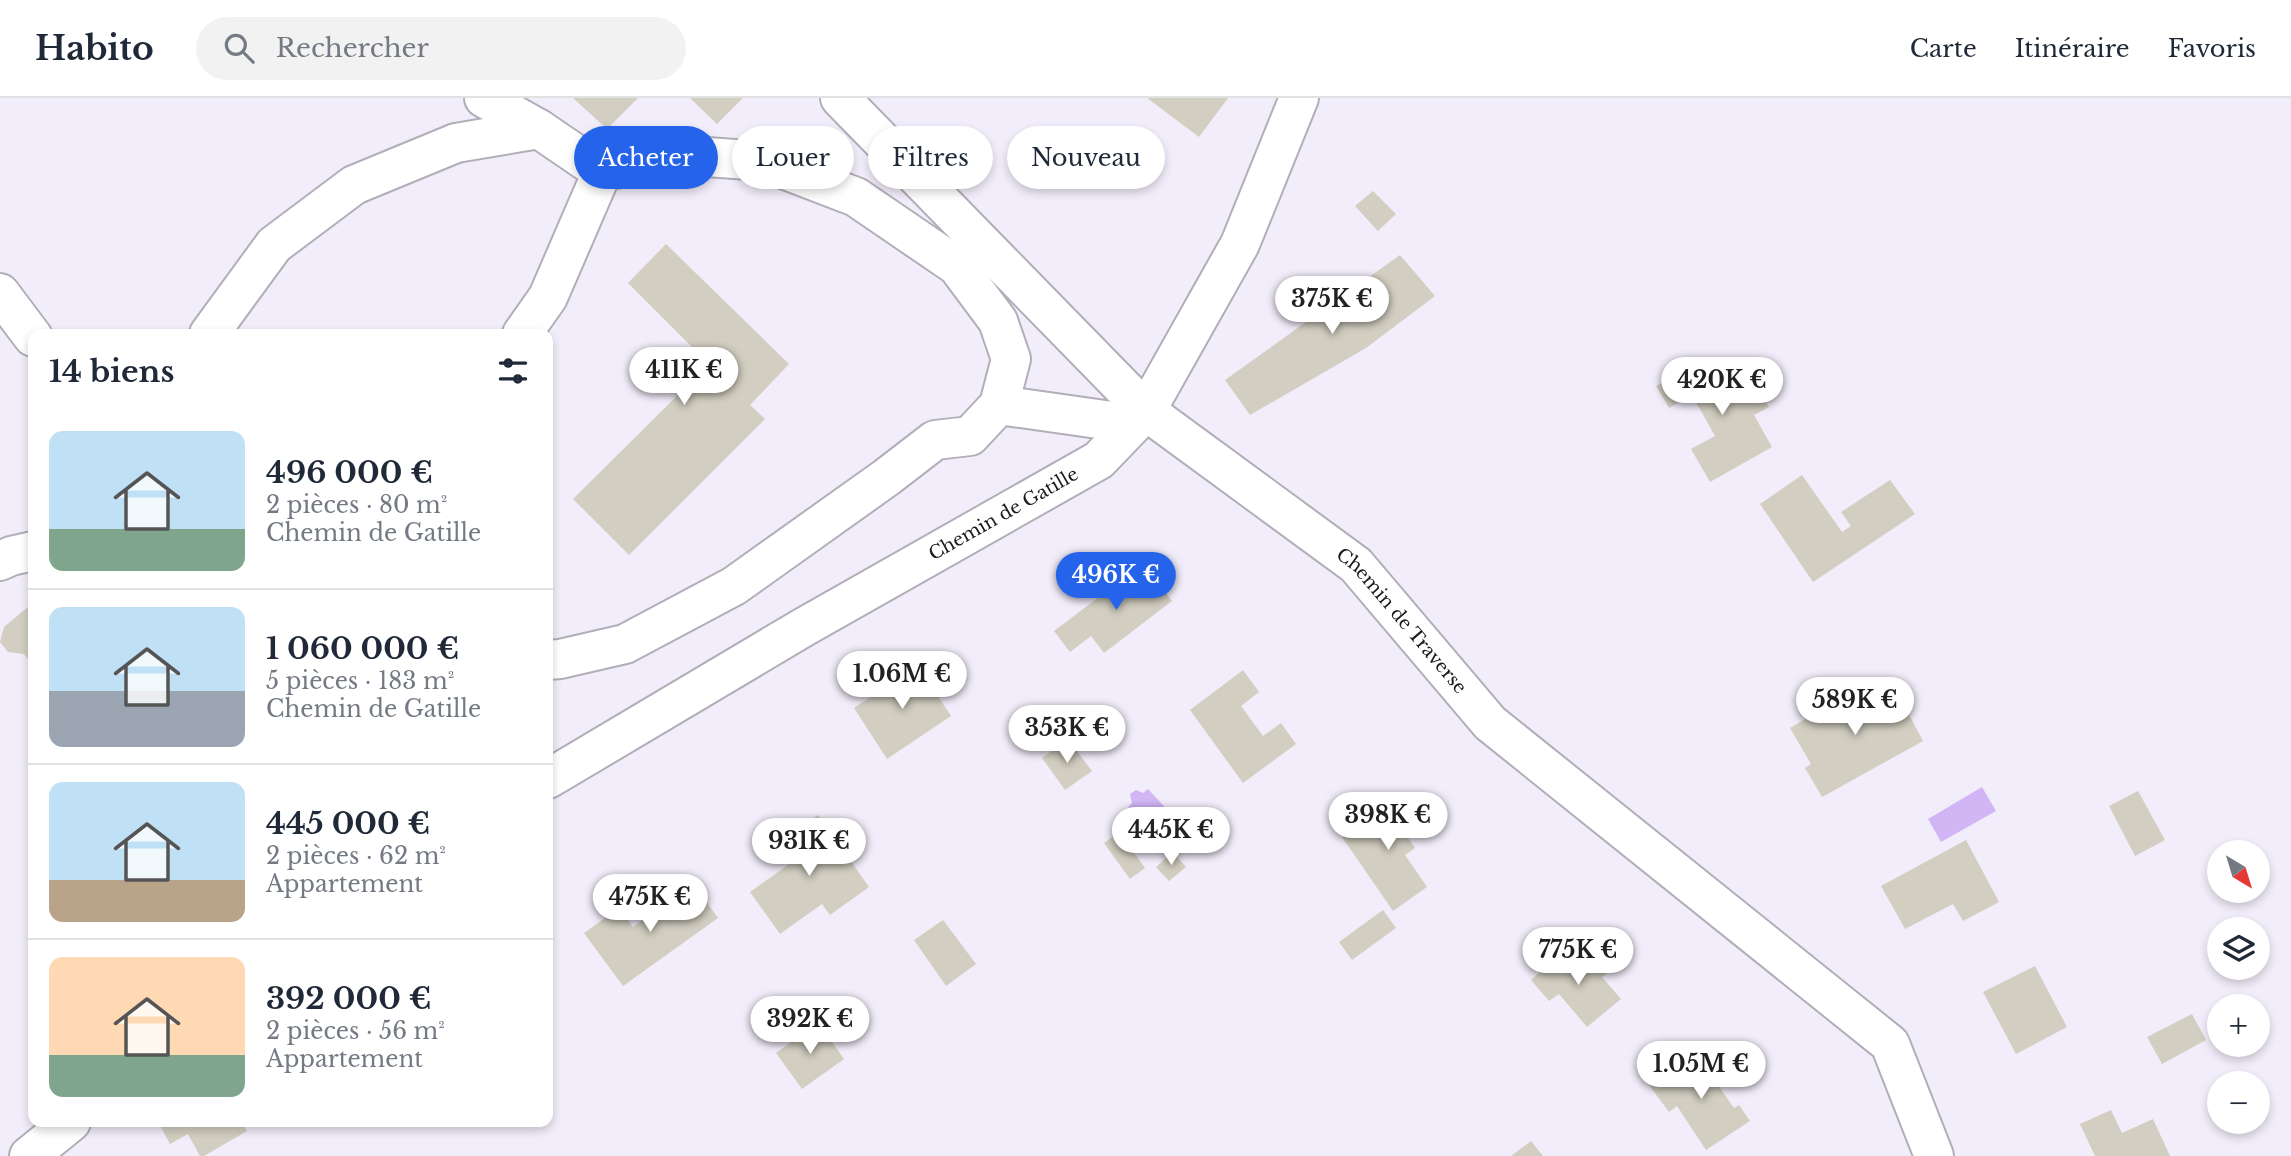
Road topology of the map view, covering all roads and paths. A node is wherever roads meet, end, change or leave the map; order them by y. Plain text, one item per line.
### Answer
1 (484, 98) edge
2 (840, 98) edge
3 (1299, 98) edge
4 (539, 129) junction
5 (574, 153) edge
6 (718, 158) edge
7 (595, 189) edge
8 (0, 293) edge
9 (213, 329) edge
10 (526, 329) edge
11 (28, 330) edge
12 (999, 405) junction
13 (1139, 418) junction
14 (553, 660) edge
15 (553, 776) edge
16 (65, 1127) edge
17 (29, 1156) edge
18 (1934, 1156) edge

1 - 4 street
2 - 13 street, Chemin de Traverse
3 - 13 street, Chemin de Gatille
4 - 5 street
4 - 9 street
6 - 12 street
7 - 10 street
8 - 11 street
12 - 13 street
12 - 14 street
13 - 15 street, Chemin de Gatille
13 - 18 street, Chemin de Traverse
16 - 17 street

